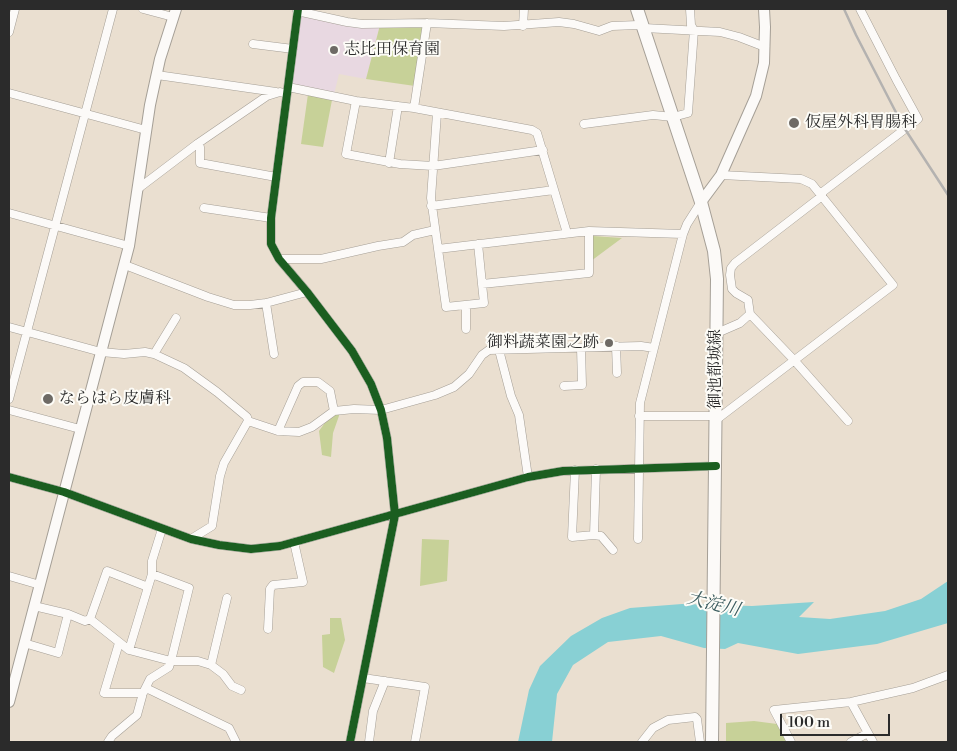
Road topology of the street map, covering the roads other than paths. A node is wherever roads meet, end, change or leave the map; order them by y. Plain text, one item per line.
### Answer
1 (15, 9) edge
2 (113, 9) edge
3 (143, 9) edge
4 (524, 9) edge
5 (637, 9) edge
6 (690, 9) edge
7 (764, 9) edge
8 (860, 9) edge
9 (297, 10) edge
10 (175, 13) edge
11 (427, 22) junction
12 (523, 26) junction
13 (644, 28) junction
14 (694, 30) junction
15 (9, 32) edge
16 (253, 44) dead end
17 (765, 48) junction
18 (293, 49) junction
19 (156, 75) junction
20 (285, 91) junction
21 (9, 93) edge
22 (356, 101) junction
23 (398, 106) junction
24 (414, 108) junction
25 (437, 113) junction
26 (85, 114) junction
27 (673, 117) junction
28 (584, 124) dead end
29 (146, 130) junction
30 (197, 144) junction
31 (542, 150) junction
32 (388, 163) junction
33 (433, 166) junction
34 (721, 175) junction
35 (276, 177) junction
36 (139, 188) junction
37 (554, 190) junction
38 (821, 195) junction
39 (701, 202) junction
40 (431, 206) junction
41 (204, 208) dead end
42 (9, 213) edge
43 (271, 218) junction
44 (55, 225) junction
45 (435, 230) junction
46 (589, 231) junction
47 (567, 233) junction
48 (683, 234) junction
49 (478, 244) junction
50 (129, 246) junction
51 (438, 249) junction
52 (279, 259) junction
53 (124, 265) junction
54 (482, 284) junction
55 (307, 292) junction
56 (266, 303) junction
57 (466, 305) junction
58 (750, 314) junction
59 (176, 318) dead end
60 (9, 327) edge
61 (466, 329) dead end
62 (27, 332) junction
63 (717, 333) junction
64 (616, 346) junction
65 (581, 348) junction
66 (654, 348) junction
67 (499, 350) junction
68 (102, 352) junction
69 (154, 354) junction
70 (274, 354) dead end
71 (794, 360) junction
72 (617, 373) dead end
73 (564, 386) dead end
74 (9, 399) edge
75 (9, 410) edge
76 (381, 410) junction
77 (334, 411) junction
78 (639, 416) junction
79 (716, 418) junction
80 (248, 421) junction
81 (848, 421) dead end
82 (80, 429) junction
83 (278, 431) junction
84 (716, 466) junction
85 (596, 469) junction
86 (639, 469) junction
87 (575, 470) junction
88 (9, 477) edge
89 (528, 477) junction
90 (64, 492) junction
91 (395, 515) junction
92 (162, 529) junction
93 (594, 536) junction
94 (191, 539) junction
95 (638, 539) dead end
96 (294, 542) junction
97 (613, 550) dead end
98 (152, 574) junction
99 (9, 576) edge
100 (40, 584) junction
101 (148, 587) junction
102 (227, 598) dead end
103 (34, 606) junction
104 (68, 614) junction
105 (90, 619) junction
106 (268, 629) dead end
107 (119, 643) junction
108 (24, 644) junction
109 (129, 650) junction
110 (171, 661) junction
111 (211, 665) junction
112 (12, 675) edge
113 (948, 675) edge
114 (363, 678) junction
115 (386, 681) junction
116 (241, 690) dead end
117 (145, 691) junction
118 (9, 702) edge
119 (851, 702) junction
120 (868, 733) junction
121 (108, 742) edge
122 (236, 742) edge
123 (350, 742) edge
124 (369, 742) edge
125 (415, 742) edge
126 (642, 742) edge
127 (700, 742) edge
128 (712, 742) edge
129 (792, 742) edge
130 (851, 742) edge
131 (873, 742) edge

1 - 15 street
2 - 26 street
3 - 10 street
4 - 12 street
5 - 13 main road, 御池都城線
6 - 14 street
7 - 17 street
8 - 38 street
9 - 11 street
9 - 18 street
10 - 19 street
11 - 12 street
11 - 24 street
12 - 13 street
13 - 14 street
13 - 27 main road, 御池都城線
14 - 17 street
14 - 27 street
16 - 18 street
17 - 34 street
18 - 20 street
19 - 20 street
19 - 29 street
20 - 22 street
20 - 30 street
20 - 35 street
21 - 26 street
22 - 23 street
22 - 32 street
23 - 24 street
23 - 32 street
24 - 25 street
25 - 31 street
25 - 33 street
26 - 29 street
26 - 44 street
27 - 28 street
27 - 39 main road, 御池都城線
29 - 36 street
30 - 35 street
30 - 36 street
31 - 33 street
31 - 37 street
32 - 33 street
33 - 40 street
34 - 38 street
34 - 39 street
35 - 43 street
36 - 50 street
37 - 40 street
37 - 47 street
38 - 58 street
38 - 71 street
39 - 48 street
39 - 63 main road, 御池都城線
40 - 45 street
41 - 43 street
42 - 44 street
43 - 52 street
44 - 50 street
44 - 62 street
45 - 51 street
45 - 52 street
46 - 47 street
46 - 48 street
46 - 54 street
47 - 49 street
48 - 66 street
49 - 51 street
49 - 54 street
50 - 53 street
51 - 57 street
52 - 55 street
53 - 56 street
53 - 68 street
54 - 57 street
55 - 56 street
55 - 76 street
56 - 70 street
57 - 61 street
58 - 63 street
58 - 71 street
59 - 69 street
60 - 62 street
62 - 68 street
62 - 74 street
63 - 79 main road, 御池都城線
64 - 65 street
64 - 66 street
64 - 72 street
65 - 67 street
65 - 73 street
66 - 78 street
67 - 76 street
67 - 89 street
68 - 69 street
68 - 82 street
69 - 80 street
71 - 79 street
71 - 81 street
75 - 82 street
76 - 77 street
76 - 91 street
77 - 83 street
77 - 83 street
78 - 79 street
78 - 86 street
79 - 84 main road, 御池都城線
80 - 83 street
80 - 94 street
82 - 90 street
84 - 86 street
84 - 128 main road, 御池都城線
85 - 86 street
85 - 87 street
85 - 93 street
86 - 95 street
87 - 89 street
87 - 93 street
88 - 90 street
89 - 91 street
90 - 92 street
90 - 100 street
91 - 96 street
91 - 114 street
92 - 94 street
92 - 98 street
93 - 97 street
94 - 96 street
96 - 106 street
98 - 101 street
98 - 110 street
99 - 100 street
100 - 103 street
101 - 105 street
101 - 109 street
102 - 111 street
103 - 104 street
103 - 108 street
104 - 105 street
104 - 108 street
105 - 107 street
107 - 109 street
107 - 117 street
108 - 112 street
109 - 110 street
110 - 111 street
110 - 117 street
111 - 116 street
112 - 118 street
113 - 119 street
114 - 115 street
114 - 123 street
115 - 124 street
115 - 125 street
117 - 121 street
117 - 122 street
119 - 120 street
119 - 129 street
120 - 130 street
120 - 131 street
126 - 127 street

